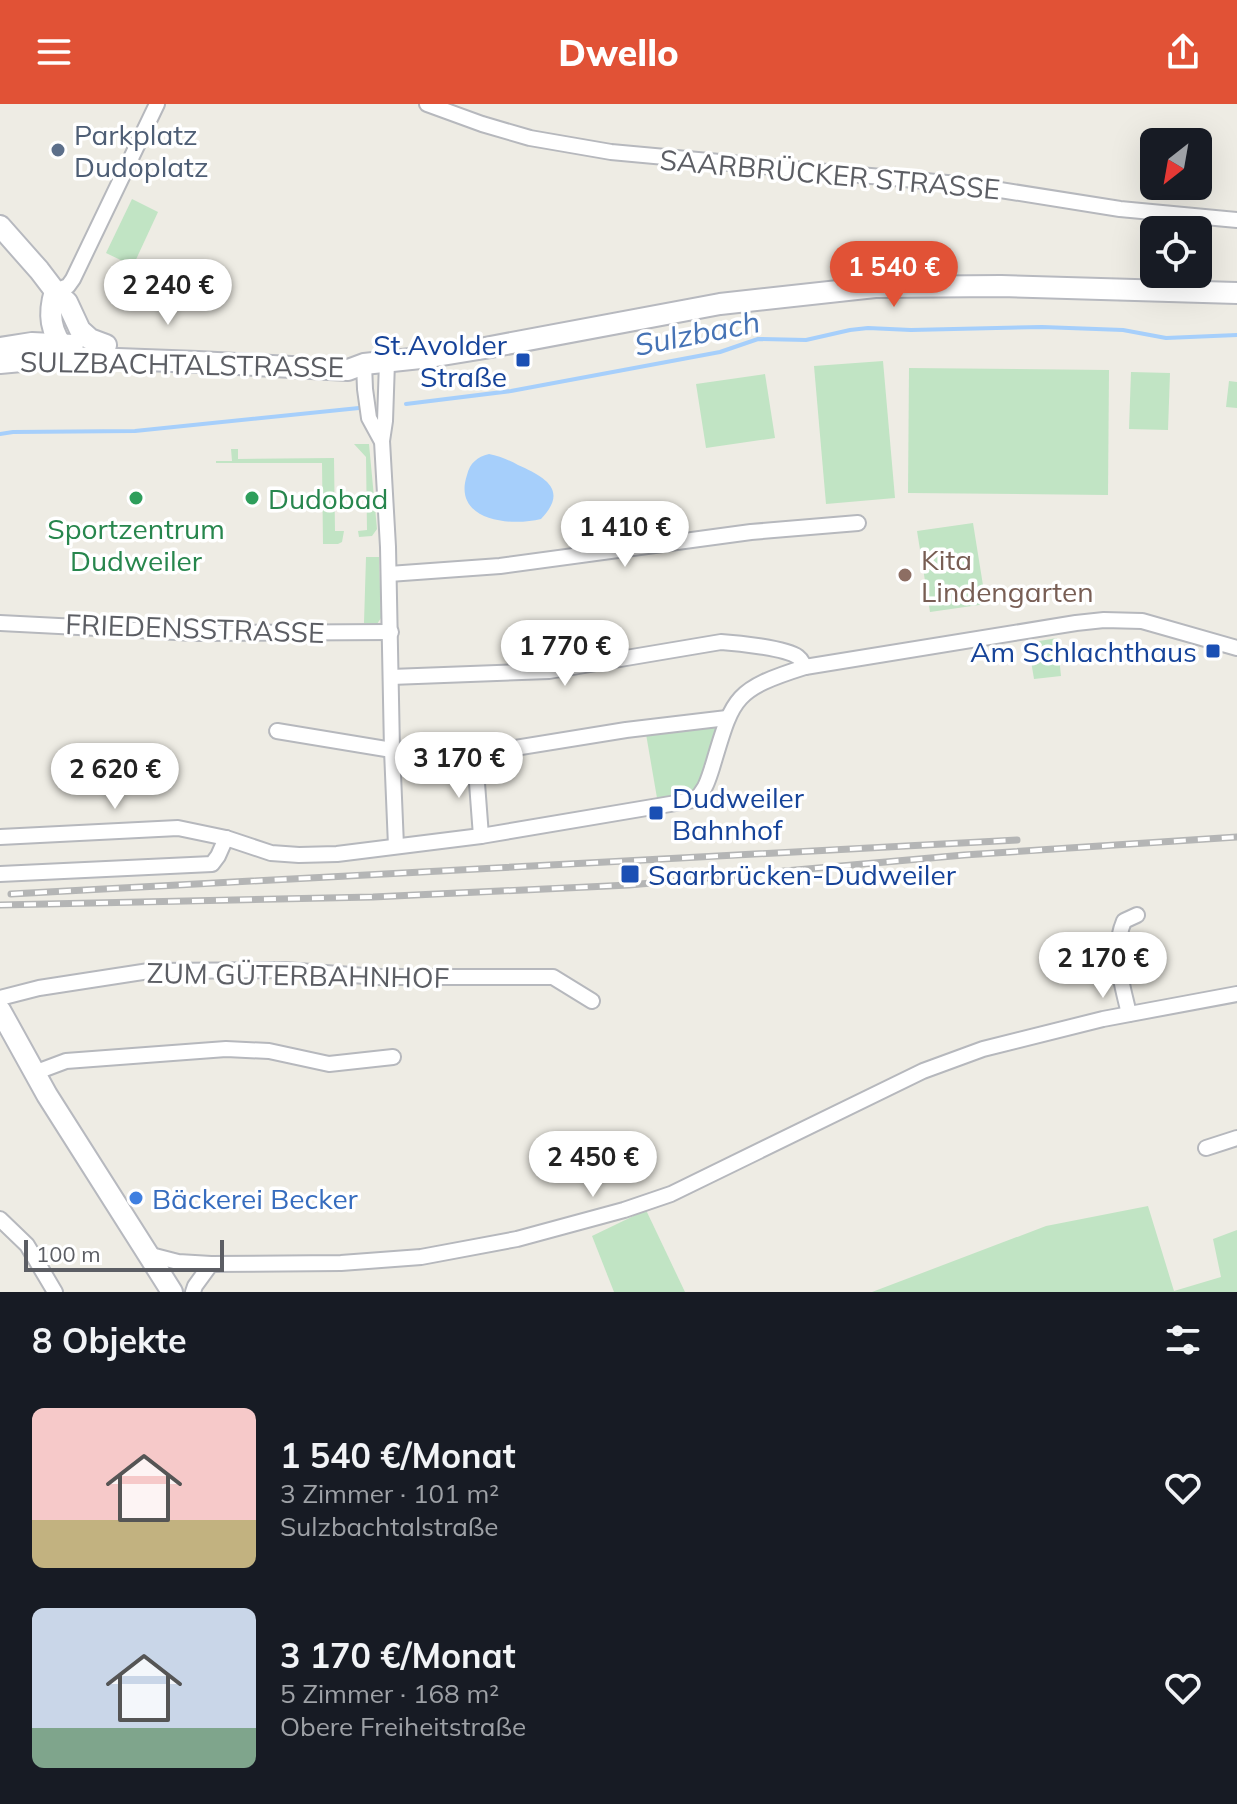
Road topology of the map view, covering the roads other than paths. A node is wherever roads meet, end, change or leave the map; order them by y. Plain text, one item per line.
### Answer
1 (157, 104) edge
2 (427, 104) edge
3 (1237, 220) edge
4 (0, 226) edge
5 (55, 291) junction
6 (1237, 293) edge
7 (75, 319) junction
8 (52, 323) junction
9 (106, 345) junction
10 (0, 348) edge
11 (69, 351) junction
12 (35, 353) junction
13 (356, 361) junction
14 (387, 362) junction
15 (0, 363) edge
16 (382, 441) junction
17 (858, 523) dead end
18 (389, 574) junction
19 (0, 623) edge
20 (391, 632) junction
21 (1237, 648) edge
22 (805, 667) junction
23 (391, 677) junction
24 (727, 718) junction
25 (277, 731) dead end
26 (392, 750) junction
27 (481, 836) junction
28 (0, 837) edge
29 (226, 838) junction
30 (396, 846) junction
31 (0, 874) edge
32 (1137, 915) dead end
33 (1237, 994) edge
34 (0, 998) edge
35 (592, 1001) dead end
36 (0, 1010) edge
37 (1129, 1014) junction
38 (393, 1057) dead end
39 (34, 1073) junction
40 (1237, 1138) edge
41 (1206, 1148) dead end
42 (0, 1219) edge
43 (146, 1254) junction
44 (211, 1264) junction
45 (55, 1292) edge
46 (172, 1292) edge
47 (193, 1292) edge

1 - 5 street
2 - 3 street, SAARBRÜCKER STRASSE
4 - 5 main road
5 - 7 main road
5 - 8 main road
6 - 14 main road, SULZBACHTALSTRASSE
7 - 9 main road
7 - 11 main road
8 - 11 main road
8 - 12 main road
9 - 11 main road, SULZBACHTALSTRASSE
9 - 13 main road, SULZBACHTALSTRASSE
10 - 12 main road, SULZBACHTALSTRASSE
11 - 12 main road
11 - 13 main road, SULZBACHTALSTRASSE
12 - 15 main road, SULZBACHTALSTRASSE
13 - 14 main road, SULZBACHTALSTRASSE
13 - 16 street
14 - 16 street
16 - 18 street
17 - 18 street
18 - 20 street
19 - 20 street, FRIEDENSSTRASSE
20 - 23 street
21 - 22 street
22 - 23 street
22 - 24 street
23 - 26 street
24 - 27 street
24 - 27 street
25 - 26 street
26 - 30 street
27 - 30 street
28 - 29 street
29 - 30 street
29 - 31 street
32 - 37 street
33 - 37 street
34 - 35 street, ZUM GÜTERBAHNHOF
36 - 39 main road
37 - 44 street
38 - 39 street
39 - 43 main road
40 - 41 street
42 - 45 street
43 - 44 street
43 - 46 main road
44 - 47 street

